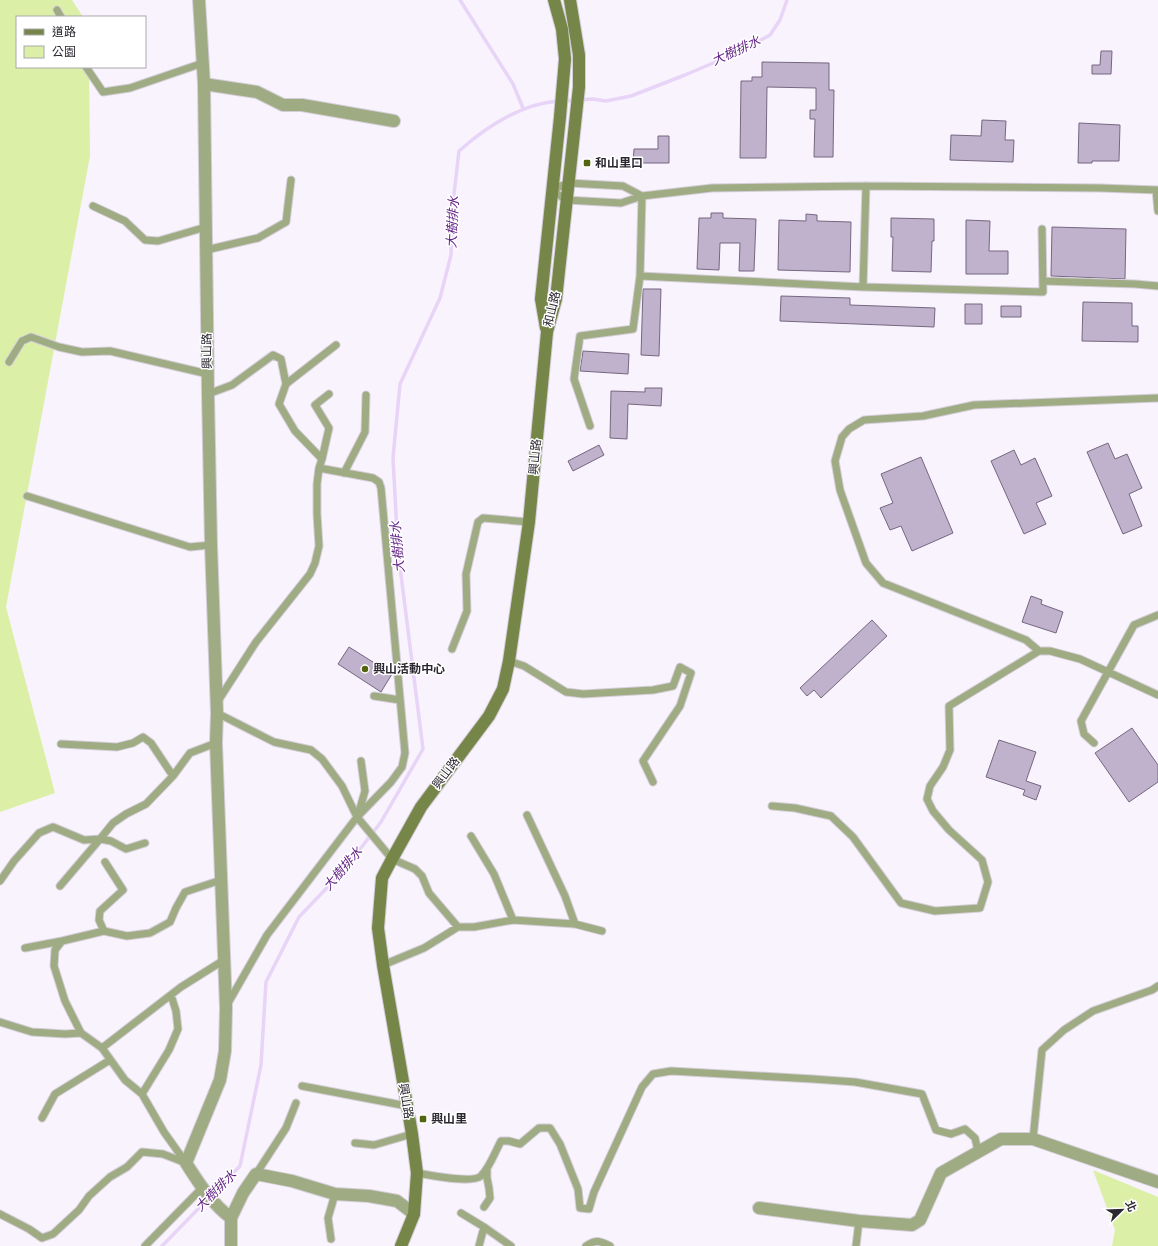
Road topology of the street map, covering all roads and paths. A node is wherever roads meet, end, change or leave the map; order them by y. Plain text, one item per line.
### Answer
1 (199, 0) edge
2 (555, 0) edge
3 (570, 0) edge
4 (203, 62) junction
5 (87, 68) edge
6 (204, 84) junction
7 (394, 121) dead end
8 (291, 180) dead end
9 (568, 182) junction
10 (866, 186) junction
11 (552, 190) junction
12 (1157, 190) edge
13 (642, 196) junction
14 (566, 200) junction
15 (93, 206) dead end
16 (1158, 211) edge
17 (206, 227) junction
18 (1042, 229) dead end
19 (206, 250) junction
20 (640, 276) junction
21 (1043, 281) junction
22 (1158, 286) edge
23 (863, 287) junction
24 (546, 332) junction
25 (336, 345) dead end
26 (9, 362) dead end
27 (208, 374) junction
28 (286, 384) junction
29 (208, 394) junction
30 (329, 394) dead end
31 (366, 395) dead end
32 (1158, 398) edge
33 (590, 426) dead end
34 (322, 459) junction
35 (319, 468) junction
36 (344, 473) junction
37 (27, 496) dead end
38 (528, 522) junction
39 (211, 545) junction
40 (1158, 615) edge
41 (452, 649) dead end
42 (1039, 651) junction
43 (509, 660) junction
44 (1108, 672) junction
45 (1158, 695) edge
46 (374, 696) dead end
47 (400, 700) junction
48 (217, 708) junction
49 (216, 743) junction
50 (1094, 743) dead end
51 (61, 744) dead end
52 (361, 761) dead end
53 (173, 776) junction
54 (652, 782) dead end
55 (772, 806) dead end
56 (528, 815) dead end
57 (357, 817) junction
58 (471, 836) dead end
59 (100, 839) junction
60 (145, 844) dead end
61 (392, 859) junction
62 (105, 862) dead end
63 (0, 880) edge
64 (221, 880) junction
65 (60, 886) dead end
66 (513, 920) junction
67 (575, 924) junction
68 (458, 927) junction
69 (104, 931) junction
70 (602, 931) dead end
71 (62, 941) junction
72 (25, 948) dead end
73 (224, 960) junction
74 (383, 965) junction
75 (1158, 986) edge
76 (171, 995) junction
77 (226, 1008) junction
78 (0, 1022) edge
79 (81, 1033) junction
80 (102, 1048) junction
81 (110, 1060) junction
82 (302, 1086) dead end
83 (142, 1094) junction
84 (296, 1103) dead end
85 (407, 1106) junction
86 (42, 1118) dead end
87 (412, 1134) junction
88 (1033, 1139) junction
89 (355, 1143) dead end
90 (978, 1151) junction
91 (186, 1163) junction
92 (487, 1168) junction
93 (417, 1173) junction
94 (256, 1174) junction
95 (1158, 1182) edge
96 (204, 1190) junction
97 (335, 1194) junction
98 (484, 1207) dead end
99 (759, 1208) dead end
100 (461, 1213) dead end
101 (0, 1214) edge
102 (226, 1214) junction
103 (414, 1214) junction
104 (858, 1221) junction
105 (484, 1227) junction
106 (330, 1239) dead end
107 (145, 1246) edge
108 (231, 1246) edge
109 (401, 1246) edge
110 (479, 1246) edge
111 (511, 1246) edge
112 (586, 1246) edge
113 (610, 1246) edge
114 (856, 1246) edge

1 - 4 street, 興山路
2 - 11 main road, 和山路
3 - 9 main road, 和山路
4 - 5 lane
4 - 6 street, 興山路
6 - 7 street
6 - 17 street, 興山路
8 - 19 lane
9 - 11 lane
9 - 13 lane
9 - 14 main road, 和山路
10 - 12 lane
10 - 13 lane
10 - 23 lane
11 - 14 lane
11 - 24 main road, 和山路
12 - 16 lane
13 - 14 lane
13 - 20 lane
14 - 24 main road, 和山路
15 - 17 lane
17 - 19 street, 興山路
18 - 21 lane
19 - 27 street, 興山路
20 - 23 lane
20 - 33 lane
21 - 22 lane
21 - 23 lane
24 - 38 main road, 興山路
25 - 28 lane
26 - 27 lane
27 - 29 street, 興山路
28 - 29 lane
28 - 34 lane
29 - 39 street, 興山路
30 - 34 lane
31 - 36 lane
32 - 42 lane
34 - 35 lane
35 - 36 lane
35 - 48 lane
36 - 47 lane
37 - 39 lane
38 - 41 lane
38 - 43 main road, 興山路
39 - 48 street, 興山路
40 - 44 lane
42 - 44 lane
42 - 55 lane
43 - 54 lane
43 - 61 main road, 興山路
44 - 45 lane
44 - 50 lane
46 - 47 lane
47 - 57 lane
48 - 49 street, 興山路
48 - 57 lane
49 - 53 lane
49 - 64 street, 興山路
51 - 53 lane
52 - 57 lane
53 - 59 lane
56 - 67 lane
57 - 61 lane
57 - 77 lane
58 - 66 lane
59 - 60 lane
59 - 63 lane
59 - 65 lane
61 - 68 lane
61 - 74 main road, 興山路
62 - 69 lane
64 - 69 lane
64 - 73 street, 興山路
66 - 67 lane
66 - 68 lane
67 - 70 lane
68 - 74 lane
69 - 71 lane
71 - 72 lane
71 - 79 lane
73 - 76 lane
73 - 77 street, 興山路
74 - 85 main road, 興山路
75 - 88 lane
76 - 80 lane
76 - 83 lane
77 - 91 street, 興山路
78 - 79 lane
79 - 80 lane
80 - 81 lane
81 - 83 lane
81 - 86 lane
82 - 85 lane
83 - 91 lane
84 - 94 lane
85 - 87 main road, 興山路
87 - 89 lane
87 - 93 main road, 興山路
88 - 90 street
88 - 95 street
90 - 92 lane
90 - 104 street
91 - 96 street
91 - 101 lane
92 - 93 lane
92 - 98 lane
93 - 103 main road, 興山路
94 - 97 street
94 - 102 street
96 - 102 street
96 - 107 lane
97 - 103 street
97 - 106 lane
99 - 104 street
100 - 105 lane
102 - 108 street
103 - 109 main road, 興山路
104 - 114 lane
105 - 110 lane
105 - 111 lane
112 - 113 lane

